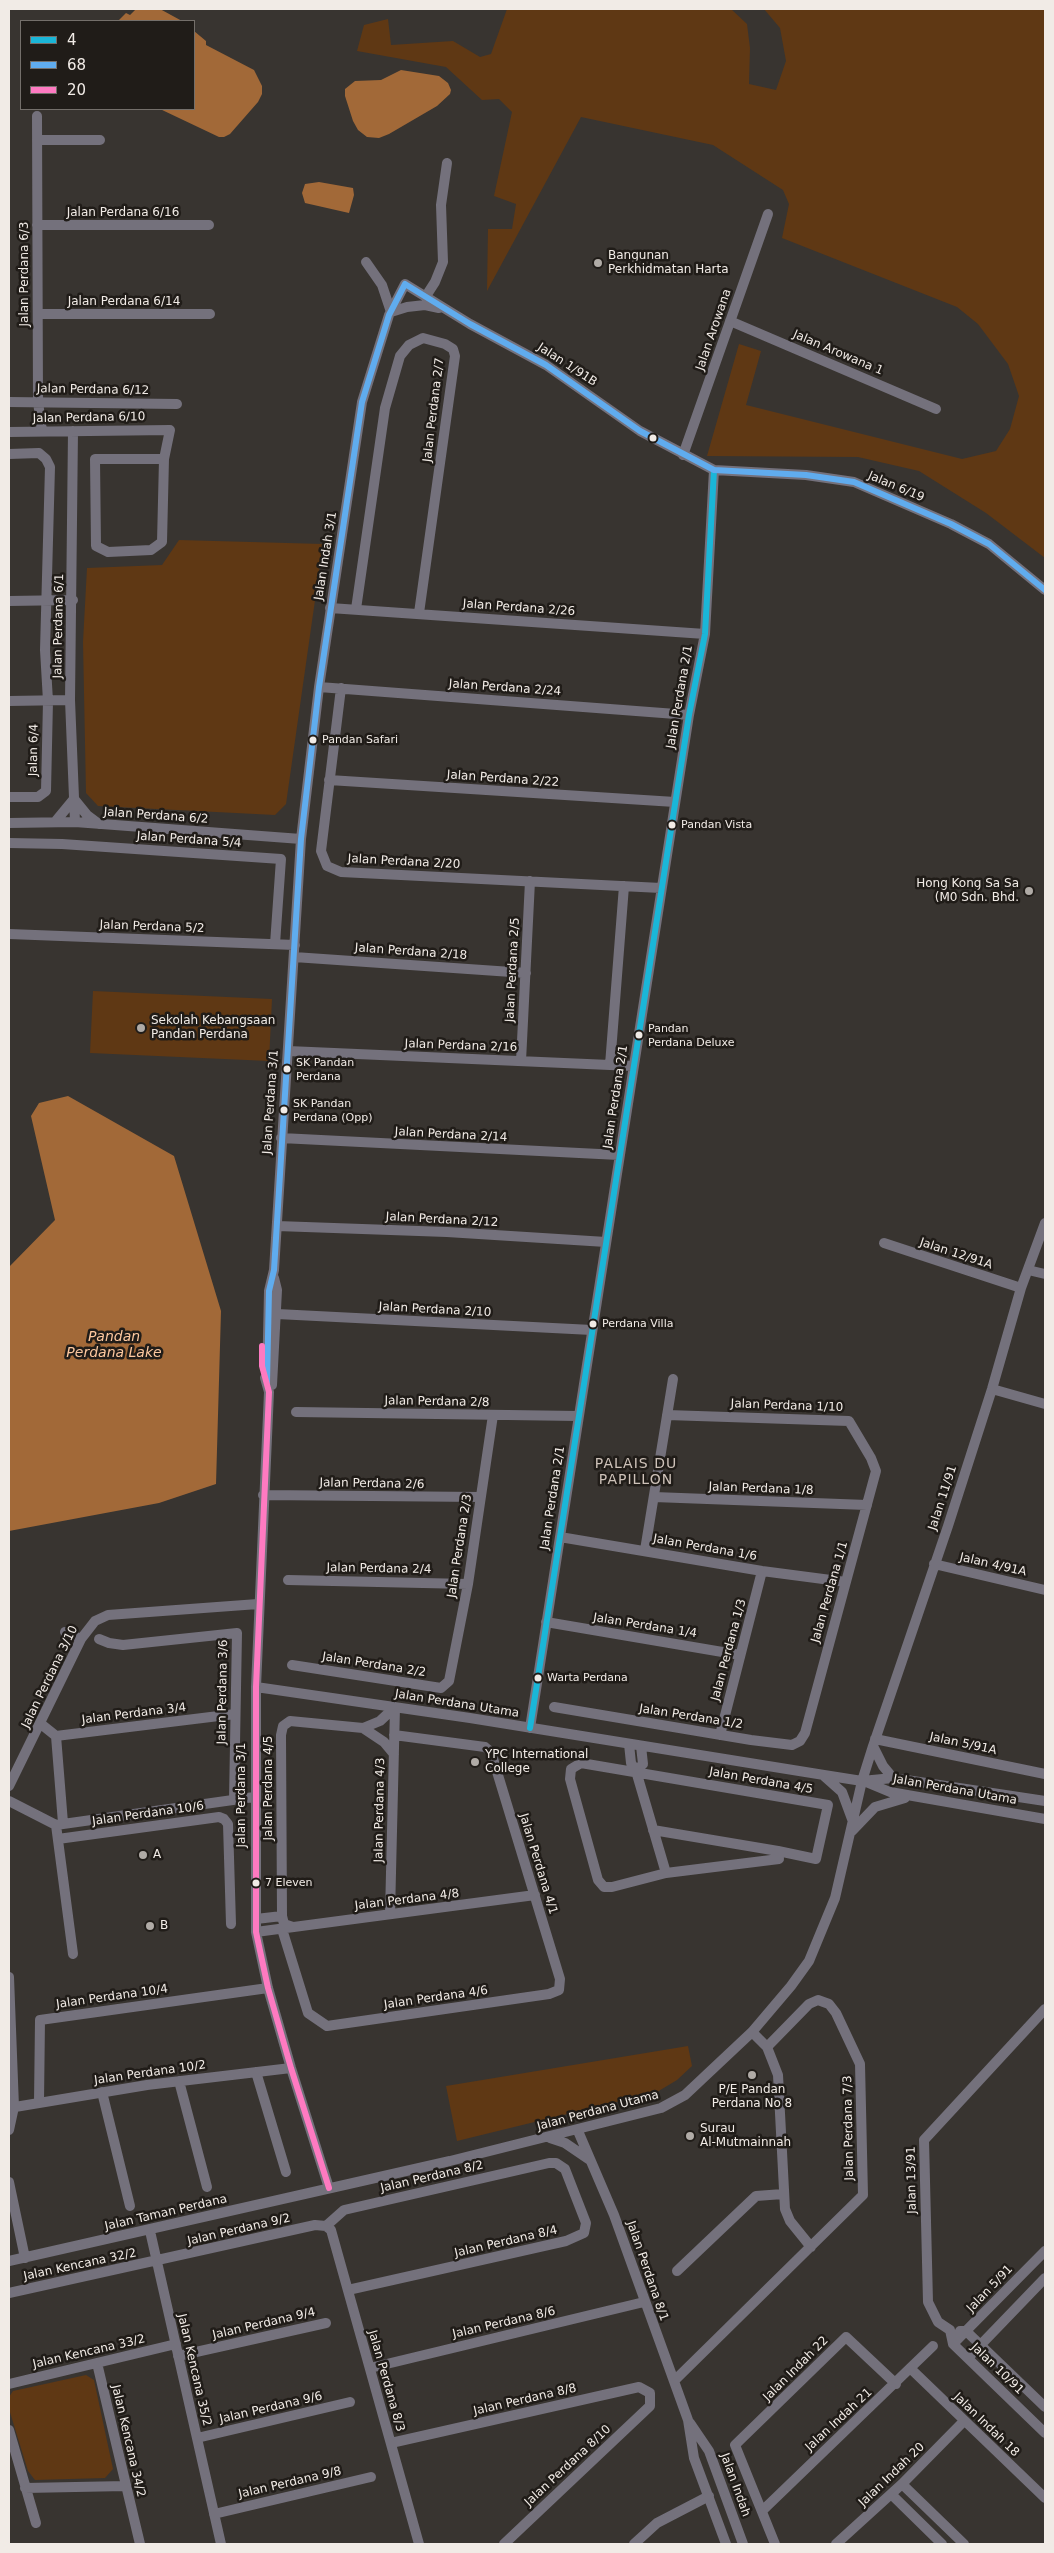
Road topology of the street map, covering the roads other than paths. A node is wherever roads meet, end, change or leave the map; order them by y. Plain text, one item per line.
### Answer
1 (37, 116) dead end
2 (37, 140) junction
3 (100, 140) dead end
4 (447, 163) dead end
5 (768, 214) dead end
6 (37, 225) junction
7 (209, 225) dead end
8 (366, 262) dead end
9 (405, 284) joint
10 (426, 296) junction
11 (445, 309) junction
12 (391, 312) junction
13 (38, 314) junction
14 (210, 314) dead end
15 (730, 321) junction
16 (9, 402) edge
17 (38, 402) junction
18 (177, 404) dead end
19 (936, 409) dead end
20 (42, 431) junction
21 (73, 431) junction
22 (9, 432) edge
23 (9, 454) edge
24 (683, 455) junction
25 (164, 459) junction
26 (714, 470) junction
27 (1045, 590) edge
28 (46, 600) junction
29 (73, 600) junction
30 (9, 601) edge
31 (330, 608) junction
32 (356, 609) junction
33 (419, 613) junction
34 (705, 634) junction
35 (320, 687) junction
36 (341, 688) junction
37 (9, 700) edge
38 (70, 700) junction
39 (48, 701) junction
40 (689, 715) junction
41 (329, 780) junction
42 (9, 797) edge
43 (74, 799) junction
44 (675, 802) junction
45 (55, 822) junction
46 (74, 822) junction
47 (9, 823) edge
48 (99, 824) junction
49 (301, 839) junction
50 (9, 844) edge
51 (530, 881) junction
52 (624, 886) junction
53 (662, 888) junction
54 (9, 934) edge
55 (275, 944) junction
56 (295, 945) junction
57 (294, 957) junction
58 (526, 973) junction
59 (288, 1051) junction
60 (521, 1061) junction
61 (610, 1065) junction
62 (634, 1066) junction
63 (281, 1138) junction
64 (620, 1155) junction
65 (1045, 1223) edge
66 (277, 1226) junction
67 (606, 1242) junction
68 (884, 1243) dead end
69 (1028, 1270) junction
70 (1045, 1274) edge
71 (273, 1277) junction
72 (1021, 1288) junction
73 (277, 1314) junction
74 (592, 1330) junction
75 (673, 1379) dead end
76 (268, 1387) junction
77 (992, 1388) junction
78 (1045, 1404) edge
79 (296, 1412) dead end
80 (493, 1415) junction
81 (667, 1415) junction
82 (578, 1416) junction
83 (876, 1471) joint
84 (263, 1495) junction
85 (480, 1497) junction
86 (654, 1497) junction
87 (867, 1505) junction
88 (560, 1536) junction
89 (645, 1550) junction
90 (934, 1564) junction
91 (762, 1571) junction
92 (288, 1580) dead end
93 (846, 1582) junction
94 (468, 1584) junction
95 (1045, 1590) edge
96 (258, 1604) junction
97 (546, 1622) junction
98 (65, 1632) dead end
99 (80, 1639) junction
100 (99, 1639) dead end
101 (740, 1655) junction
102 (292, 1665) dead end
103 (449, 1681) joint
104 (256, 1687) junction
105 (395, 1707) junction
106 (554, 1707) dead end
107 (235, 1714) junction
108 (808, 1720) joint
109 (41, 1724) junction
110 (363, 1728) junction
111 (530, 1728) junction
112 (394, 1735) junction
113 (720, 1735) junction
114 (56, 1736) junction
115 (874, 1742) junction
116 (629, 1744) junction
117 (641, 1746) junction
118 (394, 1754) junction
119 (636, 1771) junction
120 (1045, 1774) edge
121 (824, 1775) junction
122 (893, 1778) junction
123 (862, 1781) junction
124 (9, 1786) edge
125 (254, 1797) junction
126 (916, 1797) junction
127 (234, 1800) junction
128 (9, 1801) edge
129 (1045, 1801) edge
130 (1045, 1819) edge
131 (852, 1820) junction
132 (60, 1824) junction
133 (653, 1830) junction
134 (850, 1833) junction
135 (58, 1839) junction
136 (778, 1851) junction
137 (666, 1873) junction
138 (535, 1895) junction
139 (390, 1914) junction
140 (282, 1916) junction
141 (256, 1919) junction
142 (231, 1924) dead end
143 (293, 1927) junction
144 (282, 1928) junction
145 (256, 1932) junction
146 (73, 1954) dead end
147 (9, 1977) edge
148 (268, 1988) junction
149 (559, 1990) joint
150 (10, 2003) edge
151 (1045, 2009) edge
152 (752, 2032) junction
153 (767, 2048) junction
154 (291, 2068) junction
155 (256, 2072) junction
156 (179, 2081) junction
157 (102, 2092) junction
158 (39, 2102) junction
159 (11, 2108) edge
160 (9, 2130) edge
161 (578, 2131) junction
162 (549, 2138) junction
163 (591, 2161) junction
164 (549, 2163) joint
165 (286, 2172) dead end
166 (9, 2182) edge
167 (207, 2186) dead end
168 (328, 2188) junction
169 (783, 2194) junction
170 (130, 2206) dead end
171 (326, 2226) junction
172 (150, 2231) junction
173 (811, 2247) junction
174 (1045, 2250) edge
175 (25, 2258) junction
176 (9, 2261) edge
177 (157, 2262) junction
178 (677, 2271) dead end
179 (1045, 2278) edge
180 (348, 2290) junction
181 (9, 2293) edge
182 (644, 2302) junction
183 (326, 2323) dead end
184 (950, 2330) junction
185 (966, 2331) junction
186 (176, 2344) junction
187 (954, 2344) junction
188 (980, 2345) junction
189 (933, 2346) dead end
190 (178, 2356) junction
191 (968, 2358) junction
192 (97, 2363) junction
193 (370, 2368) junction
194 (911, 2369) junction
195 (674, 2381) junction
196 (9, 2384) edge
197 (896, 2384) junction
198 (350, 2402) dead end
199 (650, 2406) joint
200 (1045, 2408) edge
201 (688, 2420) junction
202 (963, 2422) junction
203 (9, 2430) edge
204 (1045, 2433) edge
205 (197, 2438) junction
206 (391, 2443) junction
207 (736, 2445) joint
208 (371, 2477) dead end
209 (902, 2484) junction
210 (126, 2486) junction
211 (25, 2488) junction
212 (891, 2494) junction
213 (709, 2496) junction
214 (1045, 2498) edge
215 (762, 2511) junction
216 (214, 2514) junction
217 (36, 2522) dead end
218 (140, 2544) edge
219 (221, 2544) edge
220 (419, 2544) edge
221 (504, 2544) edge
222 (634, 2544) edge
223 (726, 2544) edge
224 (743, 2544) edge
225 (775, 2544) edge
226 (836, 2544) edge
227 (942, 2544) edge
228 (964, 2544) edge

1 - 2 street, Jalan Perdana 6/3
2 - 3 street
2 - 6 street, Jalan Perdana 6/3
4 - 10 street
5 - 15 street, Jalan Arowana
6 - 7 street, Jalan Perdana 6/16
6 - 13 street, Jalan Perdana 6/3
8 - 12 street
9 - 10 street, Jalan 1/91B
9 - 12 street, Jalan Indah 3/1
10 - 11 street, Jalan 1/91B
11 - 12 street
11 - 24 street, Jalan 1/91B
12 - 31 street, Jalan Indah 3/1
13 - 14 street, Jalan Perdana 6/14
13 - 17 street, Jalan Perdana 6/3
15 - 19 street, Jalan Arowana 1
15 - 24 street, Jalan Arowana
16 - 17 street, Jalan Perdana 6/12
17 - 18 street, Jalan Perdana 6/12
17 - 20 street, Jalan Perdana 6/3
20 - 21 street, Jalan Perdana 6/10
20 - 22 street, Jalan Perdana 6/10
21 - 25 street, Jalan Perdana 6/10
21 - 29 street, Jalan Perdana 6/1
23 - 28 street
24 - 26 street, Jalan 1/91B
25 - 25 street
26 - 27 street, Jalan 6/19
26 - 34 street, Jalan Perdana 2/1
28 - 29 street
28 - 30 street
28 - 39 street
29 - 38 street, Jalan Perdana 6/1
31 - 32 street, Jalan Perdana 2/26
31 - 35 street, Jalan Indah 3/1
32 - 33 street, Jalan Perdana 2/26
32 - 33 street, Jalan Perdana 2/7
33 - 34 street, Jalan Perdana 2/26
34 - 40 street, Jalan Perdana 2/1
35 - 36 street, Jalan Perdana 2/24
35 - 49 street, Jalan Indah 3/1
36 - 40 street, Jalan Perdana 2/24
36 - 41 street, Jalan Perdana 2/20
37 - 39 street
38 - 39 street
38 - 43 street, Jalan Perdana 6/1
39 - 42 street, Jalan 6/4
40 - 44 street, Jalan Perdana 2/1
41 - 44 street, Jalan Perdana 2/22
41 - 51 street, Jalan Perdana 2/20
43 - 45 street
43 - 46 street, Jalan Perdana 6/1
43 - 48 street
44 - 53 street, Jalan Perdana 2/1
45 - 46 street, Jalan Perdana 6/2
45 - 47 street, Jalan Perdana 6/2
46 - 48 street, Jalan Perdana 6/2
48 - 49 street, Jalan Perdana 6/2
49 - 56 street, Jalan Perdana 3/1
50 - 55 street, Jalan Perdana 5/4
51 - 52 street, Jalan Perdana 2/20
51 - 58 street, Jalan Perdana 2/5
52 - 53 street, Jalan Perdana 2/20
52 - 61 street, Jalan Perdana 2/1
53 - 62 street, Jalan Perdana 2/1
54 - 55 street, Jalan Perdana 5/2
55 - 56 street, Jalan Perdana 5/2
56 - 57 street, Jalan Perdana 3/1
57 - 58 street, Jalan Perdana 2/18
57 - 59 street, Jalan Perdana 3/1
58 - 60 street, Jalan Perdana 2/5
59 - 60 street, Jalan Perdana 2/16
59 - 63 street, Jalan Perdana 3/1
60 - 61 street, Jalan Perdana 2/16
61 - 62 street, Jalan Perdana 2/16
62 - 64 street, Jalan Perdana 2/1
63 - 64 street, Jalan Perdana 2/14
63 - 66 street, Jalan Perdana 3/1
64 - 67 street, Jalan Perdana 2/1
65 - 69 street, Jalan 11/91
66 - 67 street, Jalan Perdana 2/12
66 - 71 street, Jalan Perdana 3/1
67 - 74 street, Jalan Perdana 2/1
68 - 72 street, Jalan 12/91A
69 - 70 street
69 - 72 street, Jalan 11/91
71 - 73 street, Jalan Perdana 3/1
71 - 76 street, Jalan Perdana 3/1
72 - 77 street, Jalan 11/91
73 - 74 street, Jalan Perdana 2/10
73 - 76 street, Jalan Perdana 3/1
74 - 82 street, Jalan Perdana 2/1
75 - 81 street
76 - 84 street, Jalan Perdana 3/1
77 - 78 street
77 - 90 street, Jalan 11/91
79 - 80 street, Jalan Perdana 2/8
80 - 82 street, Jalan Perdana 2/8
80 - 85 street, Jalan Perdana 2/3
81 - 83 street, Jalan Perdana 1/10
81 - 86 street
82 - 88 street, Jalan Perdana 2/1
83 - 87 street, Jalan Perdana 1/1
84 - 85 street, Jalan Perdana 2/6
84 - 96 street, Jalan Perdana 3/1
85 - 94 street, Jalan Perdana 2/3
86 - 87 street, Jalan Perdana 1/8
86 - 89 street
87 - 93 street, Jalan Perdana 1/1
88 - 89 street, Jalan Perdana 1/6
88 - 97 street, Jalan Perdana 2/1
89 - 91 street, Jalan Perdana 1/6
90 - 95 street, Jalan 4/91A
90 - 115 street, Jalan 11/91
91 - 93 street, Jalan Perdana 1/6
91 - 101 street, Jalan Perdana 1/3
92 - 94 street, Jalan Perdana 2/4
93 - 108 street, Jalan Perdana 1/1
94 - 103 street, Jalan Perdana 2/3
96 - 99 street, Jalan Perdana 3/10
96 - 104 street, Jalan Perdana 3/1
97 - 101 street, Jalan Perdana 1/4
97 - 111 street, Jalan Perdana 2/1
98 - 99 street
99 - 109 street, Jalan Perdana 3/10
100 - 107 street, Jalan Perdana 3/6
101 - 113 street, Jalan Perdana 1/3
102 - 103 street, Jalan Perdana 2/2
104 - 105 street, Jalan Perdana Utama
104 - 125 street, Jalan Perdana 3/1
105 - 110 street
105 - 111 street, Jalan Perdana Utama
105 - 112 street, Jalan Perdana 4/3
106 - 113 street, Jalan Perdana 1/2
107 - 114 street, Jalan Perdana 3/4
107 - 127 street, Jalan Perdana 3/6
108 - 113 street, Jalan Perdana 1/2
109 - 114 street
109 - 124 street, Jalan Perdana 3/10
110 - 118 street, Jalan Perdana 4/5
110 - 140 street, Jalan Perdana 4/5
111 - 116 street, Jalan Perdana Utama
112 - 118 street, Jalan Perdana 4/3
112 - 138 street, Jalan Perdana 4/1
114 - 132 street
115 - 120 street, Jalan 5/91A
115 - 122 street
115 - 123 street, Jalan 11/91
116 - 117 street, Jalan Perdana Utama
116 - 119 street
117 - 119 street
117 - 121 street, Jalan Perdana Utama
118 - 139 street, Jalan Perdana 4/3
119 - 133 street
119 - 136 street, Jalan Perdana 4/5
119 - 137 street
121 - 123 street, Jalan Perdana Utama
121 - 131 street
122 - 123 street, Jalan Perdana Utama
122 - 129 street, Jalan Perdana Utama
123 - 126 street, Jalan Perdana Utama
123 - 131 street, Jalan Perdana Utama
125 - 127 street
125 - 141 street, Jalan Perdana 3/1
126 - 130 street, Jalan Perdana Utama
126 - 134 street
127 - 132 street
128 - 132 street
131 - 134 street, Jalan Perdana Utama
132 - 135 street
133 - 136 street
133 - 137 street
134 - 152 street, Jalan Perdana Utama
135 - 142 street, Jalan Perdana 10/6
135 - 146 street
136 - 137 street
138 - 139 street, Jalan Perdana 4/8
138 - 149 street, Jalan Perdana 4/1
139 - 143 street, Jalan Perdana 4/8
140 - 141 street
140 - 143 street
141 - 145 street, Jalan Perdana 3/1
143 - 144 street, Jalan Perdana 4/8
144 - 145 street, Jalan Perdana 4/8
144 - 149 street, Jalan Perdana 4/6
145 - 148 street, Jalan Perdana 3/1
147 - 150 street
148 - 154 street, Jalan Perdana 3/1
148 - 158 street, Jalan Perdana 10/4
150 - 159 street
151 - 184 street, Jalan 13/91
152 - 153 street
152 - 161 street, Jalan Perdana Utama
153 - 169 street
153 - 173 street, Jalan Perdana 7/3
154 - 155 street, Jalan Perdana 10/2
154 - 168 street, Jalan Perdana 3/1
155 - 156 street, Jalan Perdana 10/2
155 - 165 street
156 - 157 street, Jalan Perdana 10/2
156 - 167 street
157 - 158 street, Jalan Perdana 10/2
157 - 170 street
158 - 159 street, Jalan Perdana 10/2
159 - 160 street
161 - 162 street, Jalan Perdana Utama
161 - 163 street, Jalan Perdana 8/1
162 - 163 street
162 - 168 street, Jalan Perdana Utama
163 - 182 street, Jalan Perdana 8/1
164 - 171 street, Jalan Perdana 8/2
164 - 180 street, Jalan Perdana 8/4
166 - 175 street
168 - 172 street, Jalan Taman Perdana
169 - 173 street
169 - 178 street
171 - 177 street, Jalan Perdana 9/2
171 - 180 street, Jalan Perdana 8/3
172 - 175 street, Jalan Taman Perdana
172 - 177 street, Jalan Kencana 35/2
173 - 195 street, Jalan Perdana 7/3
174 - 185 street, Jalan 5/91
175 - 176 street, Jalan Taman Perdana
177 - 181 street, Jalan Kencana 32/2
177 - 186 street, Jalan Kencana 35/2
179 - 188 street
180 - 193 street, Jalan Perdana 8/3
182 - 193 street, Jalan Perdana 8/6
182 - 195 street, Jalan Perdana 8/1
183 - 190 street, Jalan Perdana 9/4
184 - 185 street
184 - 187 street
185 - 187 street, Jalan 5/91
185 - 188 street, Jalan 10/91
186 - 190 street, Jalan Kencana 35/2
186 - 192 street, Jalan Kencana 33/2
187 - 191 street, Jalan 10/91
188 - 191 street
188 - 200 street, Jalan 10/91
189 - 194 street, Jalan Indah 21
190 - 205 street, Jalan Kencana 35/2
191 - 204 street, Jalan 10/91
192 - 196 street, Jalan Kencana 33/2
192 - 210 street, Jalan Kencana 34/2
193 - 206 street, Jalan Perdana 8/3
194 - 197 street, Jalan Indah 21
194 - 202 street, Jalan Indah 18
195 - 201 street, Jalan Perdana 8/1
197 - 207 street, Jalan Indah 22
197 - 215 street, Jalan Indah 21
198 - 205 street, Jalan Perdana 9/6
199 - 206 street, Jalan Perdana 8/8
199 - 221 street, Jalan Perdana 8/10
201 - 213 street
201 - 224 street, Jalan Indah
202 - 209 street, Jalan Indah 20
202 - 214 street, Jalan Indah 18
203 - 211 street
205 - 216 street, Jalan Kencana 35/2
206 - 220 street, Jalan Perdana 8/3
207 - 215 street, Jalan Indah
208 - 216 street, Jalan Perdana 9/8
209 - 212 street, Jalan Indah 20
209 - 228 street
210 - 211 street
210 - 218 street, Jalan Kencana 34/2
211 - 217 street
212 - 226 street, Jalan Indah 20
212 - 227 street
213 - 222 street
213 - 223 street
215 - 225 street, Jalan Indah
216 - 219 street, Jalan Kencana 35/2

